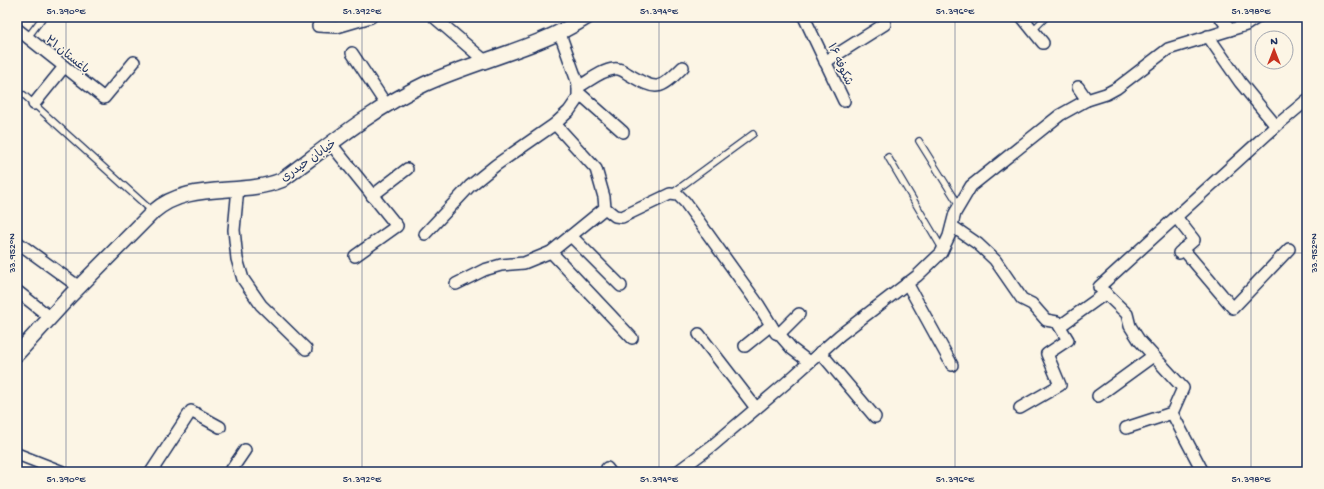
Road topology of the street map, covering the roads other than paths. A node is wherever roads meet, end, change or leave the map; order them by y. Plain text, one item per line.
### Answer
1 (43, 17) edge
2 (371, 17) edge
3 (588, 17) edge
4 (804, 17) edge
5 (1022, 17) edge
6 (1046, 17) edge
7 (1220, 17) edge
8 (1258, 17) edge
9 (442, 19) edge
10 (885, 24) dead end
11 (318, 26) dead end
12 (17, 28) edge
13 (1033, 30) junction
14 (1230, 30) junction
15 (559, 31) junction
16 (1208, 36) junction
17 (28, 38) junction
18 (1043, 43) dead end
19 (352, 53) dead end
20 (134, 62) dead end
21 (485, 62) junction
22 (826, 62) junction
23 (64, 67) junction
24 (682, 67) dead end
25 (1078, 87) dead end
26 (579, 90) junction
27 (24, 95) dead end
28 (1087, 100) junction
29 (1307, 100) edge
30 (844, 101) dead end
31 (34, 104) junction
32 (387, 106) junction
33 (555, 124) junction
34 (1276, 126) junction
35 (623, 132) dead end
36 (754, 134) dead end
37 (918, 142) dead end
38 (331, 144) junction
39 (888, 157) dead end
40 (407, 169) dead end
41 (238, 188) junction
42 (670, 194) junction
43 (372, 196) junction
44 (959, 206) junction
45 (605, 208) junction
46 (153, 212) junction
47 (1176, 217) junction
48 (952, 226) junction
49 (425, 234) dead end
50 (571, 236) junction
51 (17, 242) edge
52 (1289, 249) dead end
53 (943, 250) junction
54 (551, 252) junction
55 (355, 256) dead end
56 (907, 283) junction
57 (456, 284) dead end
58 (621, 286) dead end
59 (79, 287) junction
60 (17, 292) edge
61 (1106, 293) junction
62 (799, 314) dead end
63 (51, 318) junction
64 (771, 326) junction
65 (1060, 326) junction
66 (699, 334) dead end
67 (779, 334) junction
68 (632, 338) dead end
69 (745, 346) dead end
70 (306, 349) dead end
71 (820, 352) junction
72 (17, 354) edge
73 (1153, 356) junction
74 (809, 362) junction
75 (952, 365) dead end
76 (1098, 396) dead end
77 (756, 408) junction
78 (1020, 408) dead end
79 (1172, 413) junction
80 (875, 417) dead end
81 (220, 427) dead end
82 (1126, 428) dead end
83 (245, 450) dead end
84 (17, 454) edge
85 (63, 472) edge
86 (151, 472) edge
87 (230, 472) edge
88 (677, 472) edge
89 (1203, 472) edge

1 - 17 lane
2 - 11 street
3 - 15 street, خیابان حیدری
4 - 22 street, شکوفه ۱۶
5 - 13 street
6 - 13 lane
7 - 14 street
8 - 14 street
9 - 21 street
10 - 22 street
12 - 17 street, باغستان ۲۱
13 - 18 street
14 - 16 street
15 - 21 street, خیابان حیدری
15 - 26 street
16 - 28 street
16 - 34 street
17 - 23 street, باغستان ۲۱
19 - 32 street
20 - 23 street, باغستان ۲۱
21 - 32 street, خیابان حیدری
22 - 30 street, شکوفه ۱۶
23 - 31 street
24 - 26 street
25 - 28 street
26 - 33 street
26 - 35 street
27 - 31 lane
28 - 44 street
29 - 34 street
31 - 46 lane
32 - 38 street, خیابان حیدری
33 - 45 street
33 - 49 street
34 - 47 street
36 - 42 lane
37 - 44 lane
38 - 41 street, خیابان حیدری
38 - 43 street
39 - 53 lane
40 - 43 street
41 - 46 street, خیابان حیدری
41 - 70 street
42 - 45 street
42 - 64 street
43 - 55 street
44 - 48 street
45 - 50 street
46 - 59 street, خیابان حیدری
47 - 52 street
47 - 61 street
48 - 53 street
48 - 65 street
50 - 54 street
50 - 58 street
51 - 59 street
53 - 56 street
54 - 57 street
54 - 68 street
56 - 71 street
56 - 75 street
59 - 63 street, خیابان حیدری
60 - 63 street
61 - 65 street
61 - 73 street
62 - 67 street
63 - 72 street, خیابان حیدری
64 - 67 street
64 - 69 street
65 - 78 street
66 - 77 street
67 - 74 street
71 - 74 street
71 - 80 street
73 - 76 street
73 - 79 street
74 - 77 street
77 - 88 street
79 - 82 street
79 - 89 street
81 - 86 street
83 - 87 street
84 - 85 street

